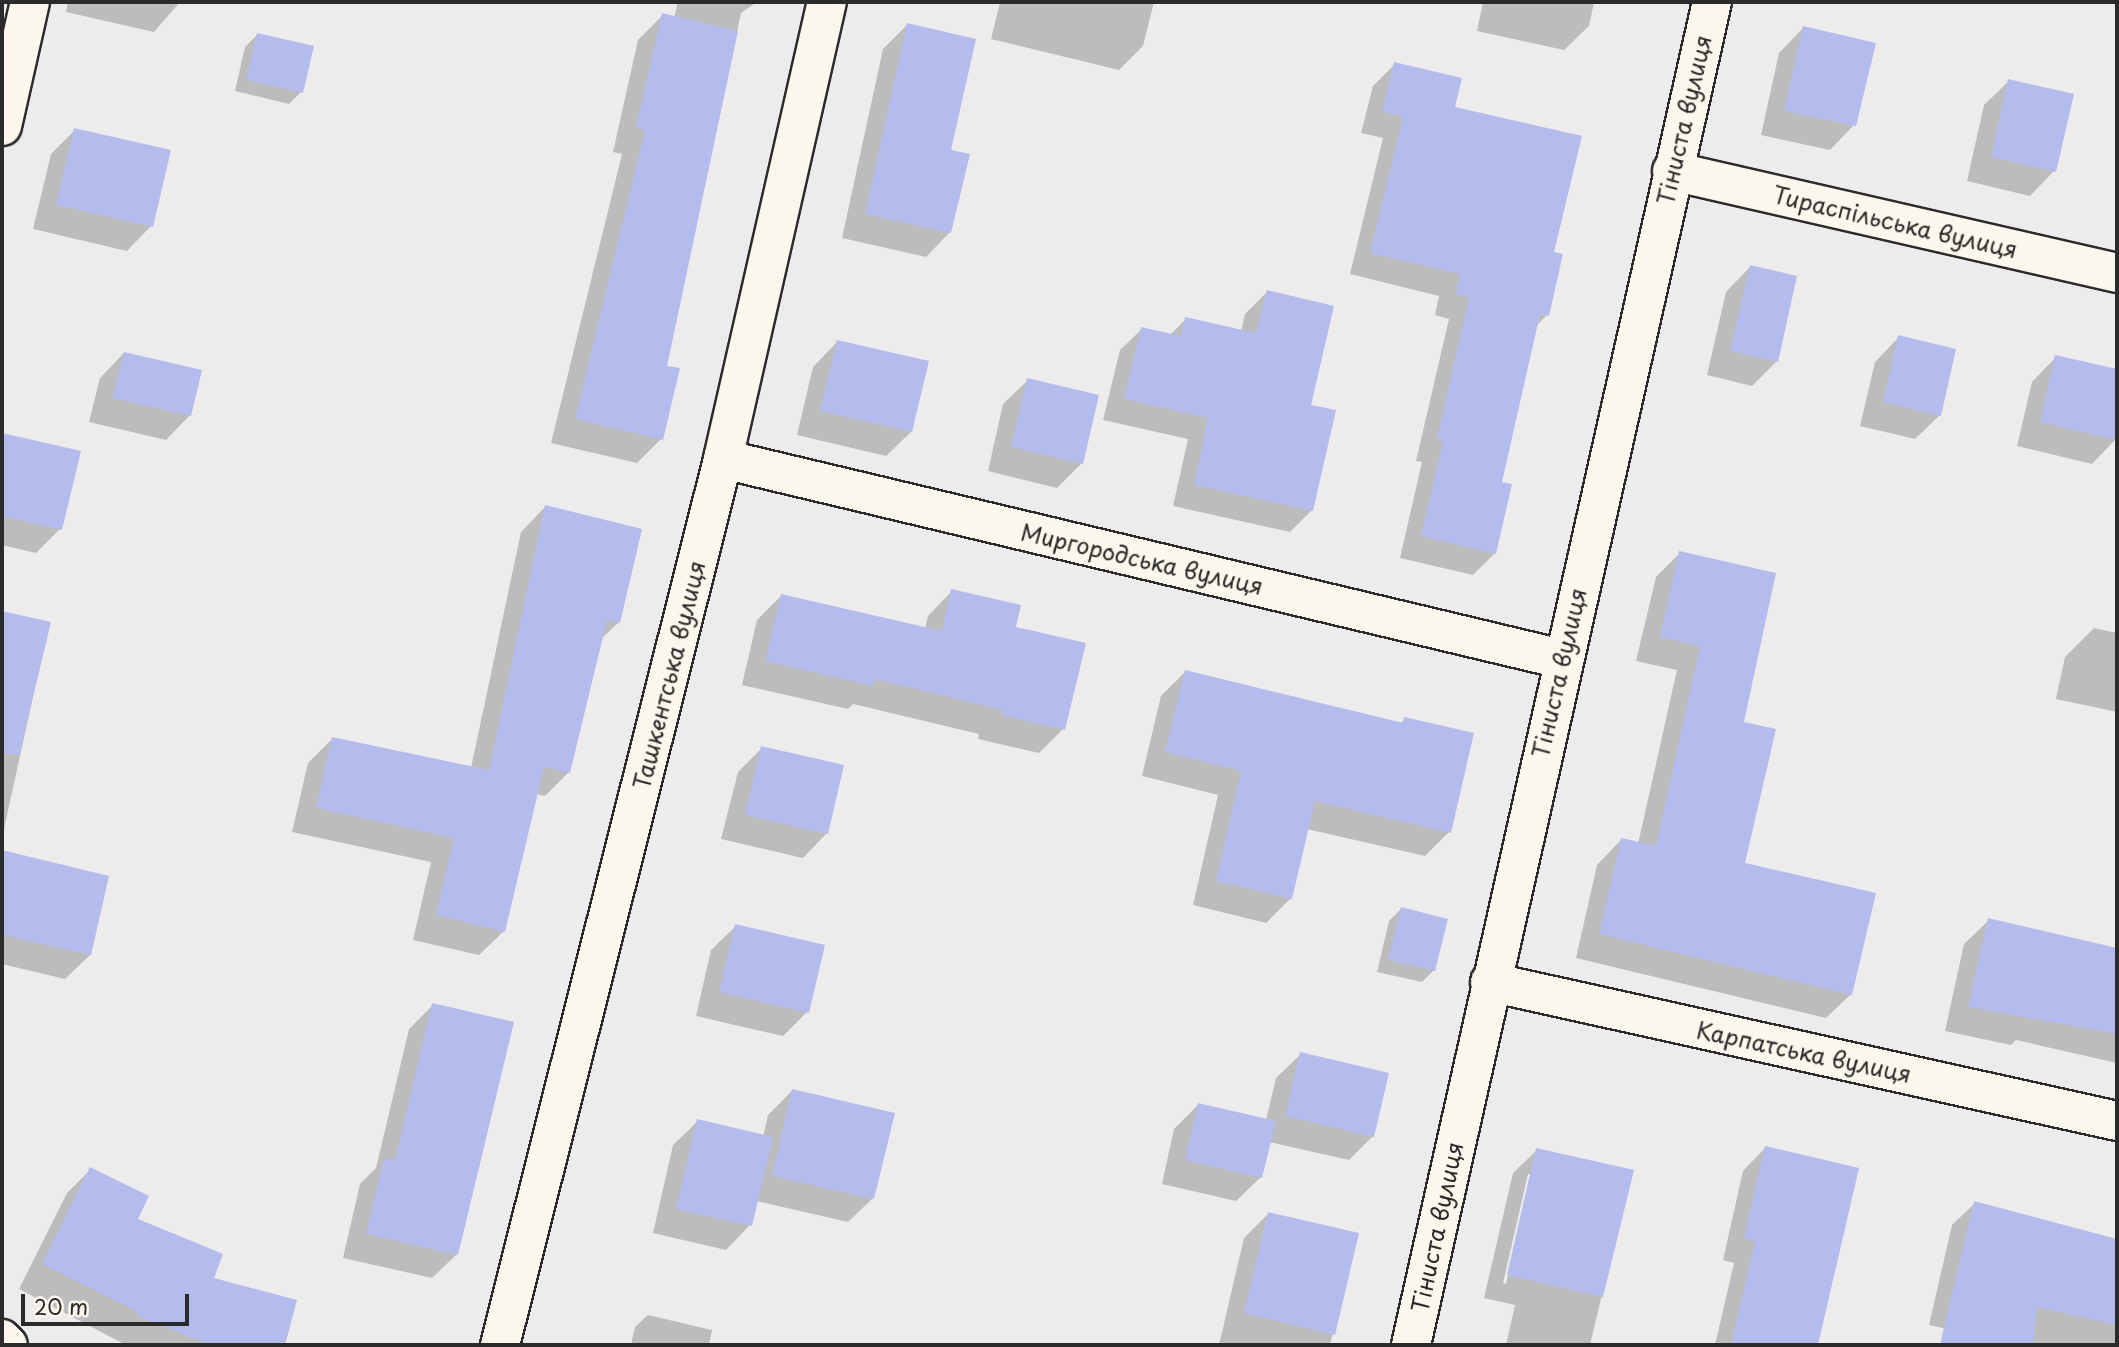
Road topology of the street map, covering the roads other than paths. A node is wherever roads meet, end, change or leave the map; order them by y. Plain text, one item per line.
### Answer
1 (30, 2) edge
2 (827, 2) edge
3 (1712, 2) edge
4 (2, 126) edge
5 (1672, 171) junction
6 (2117, 273) edge
7 (723, 459) junction
8 (1562, 659) junction
9 (1490, 982) junction
10 (2117, 1121) edge
11 (2, 1339) edge
12 (8, 1345) edge
13 (500, 1345) edge
14 (1411, 1345) edge

1 - 4 street
2 - 7 street, Ташкентська вулиця
3 - 5 street, Тіниста вулиця
5 - 6 street, Тираспільська вулиця
5 - 8 street, Тіниста вулиця
7 - 8 street, Миргородська вулиця
7 - 13 street, Ташкентська вулиця
8 - 9 street, Тіниста вулиця
9 - 10 street, Карпатська вулиця
9 - 14 street, Тіниста вулиця
11 - 12 street

